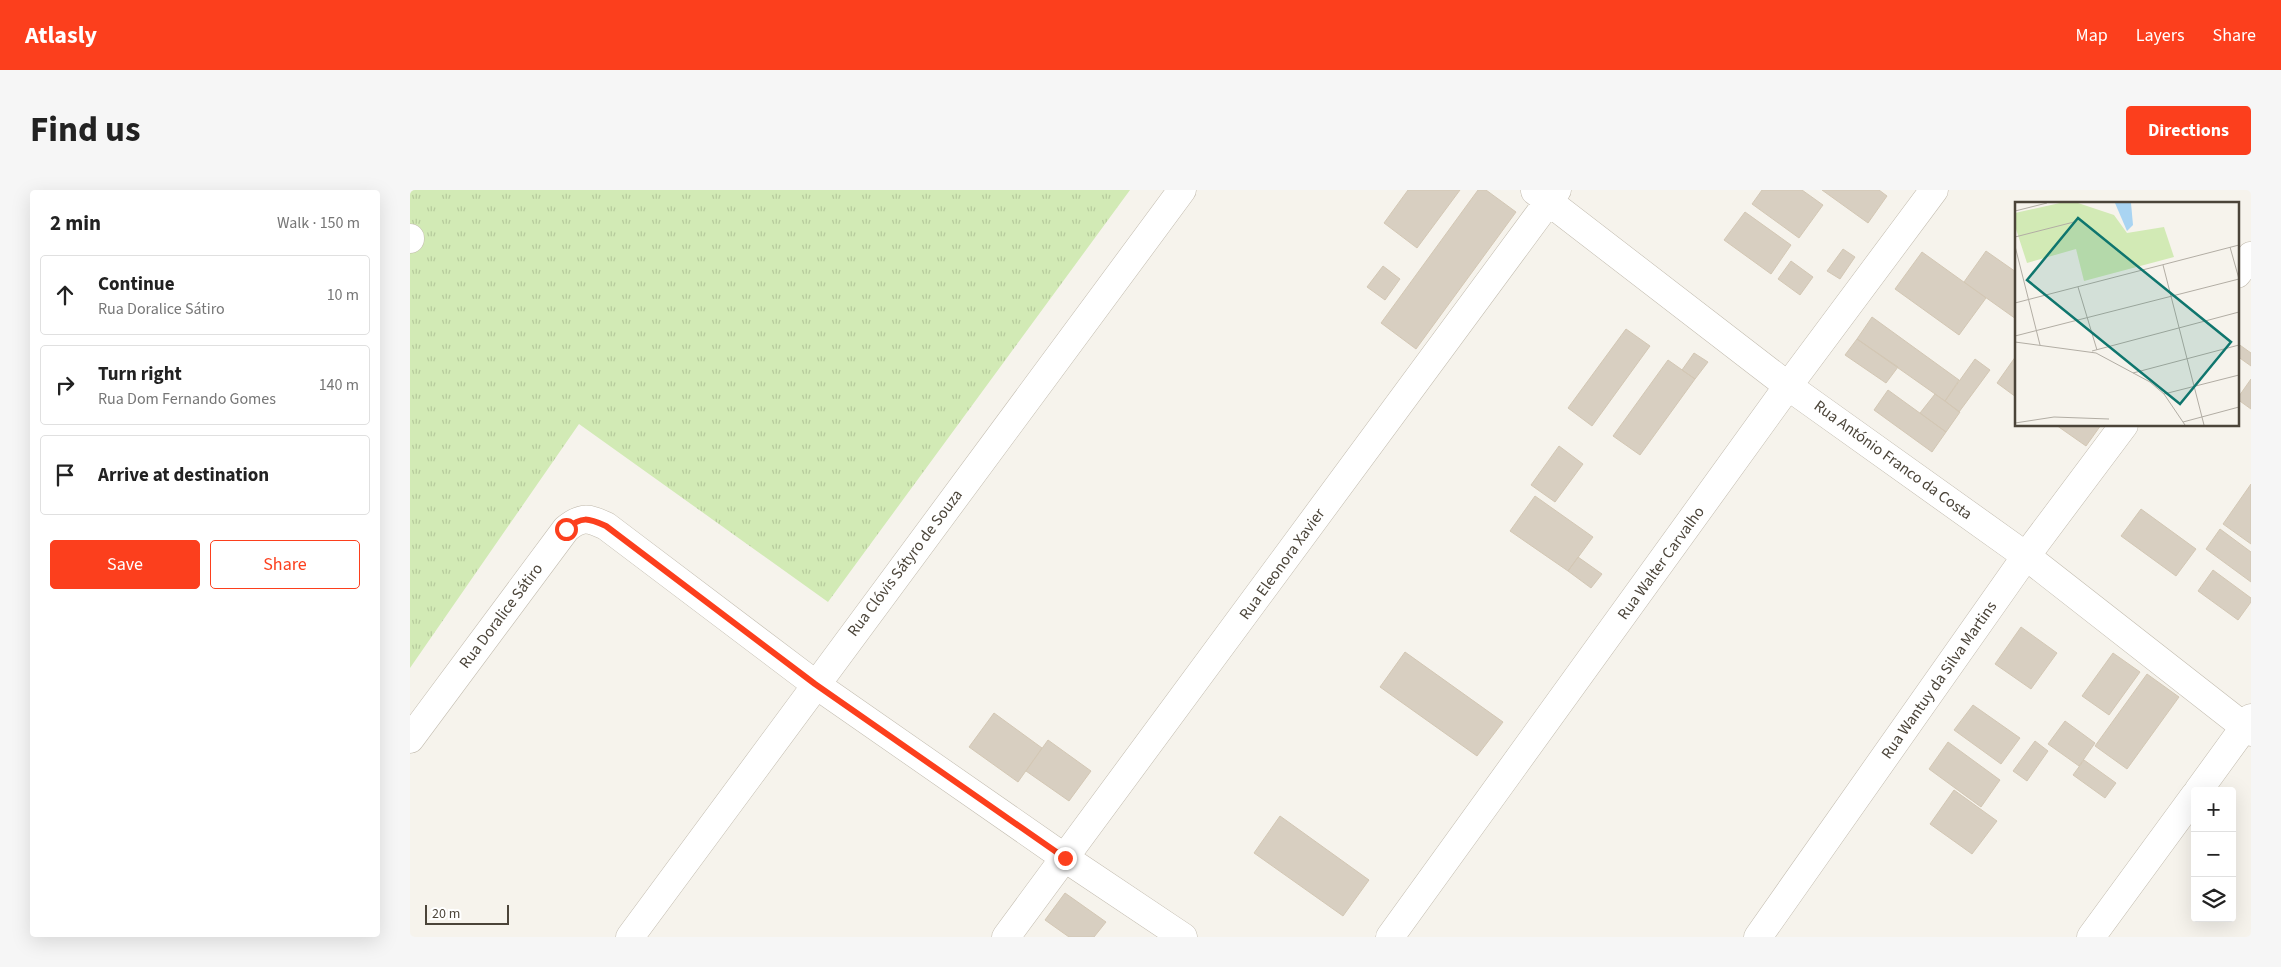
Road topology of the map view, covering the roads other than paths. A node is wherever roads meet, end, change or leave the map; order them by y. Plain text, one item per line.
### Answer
1 (1182, 190) edge
2 (1934, 190) edge
3 (1547, 194) edge
4 (2251, 256) edge
5 (2238, 273) edge
6 (1788, 386) junction
7 (2123, 426) edge
8 (2026, 556) junction
9 (815, 684) junction
10 (2249, 726) edge
11 (410, 740) edge
12 (2201, 787) edge
13 (2191, 800) edge
14 (1065, 858) junction
15 (630, 937) edge
16 (1006, 937) edge
17 (1183, 937) edge
18 (1390, 937) edge
19 (1758, 937) edge
20 (2090, 937) edge

1 - 9 street, Rua Clóvis Sátyro de Souza
2 - 6 street, Rua Walter Carvalho
3 - 6 street, Rua António Franco da Costa
3 - 14 street, Rua Eleonora Xavier
4 - 5 street
6 - 8 street, Rua António Franco da Costa
6 - 18 street, Rua Walter Carvalho
7 - 8 street, Rua Wantuy da Silva Martins
8 - 10 street, Rua António Franco da Costa
8 - 19 street, Rua Wantuy da Silva Martins
9 - 11 street, Rua Doralice Sátiro
9 - 14 street
9 - 15 street, Rua Clóvis Sátyro de Souza
10 - 12 street
13 - 20 street
14 - 16 street, Rua Eleonora Xavier
14 - 17 street

